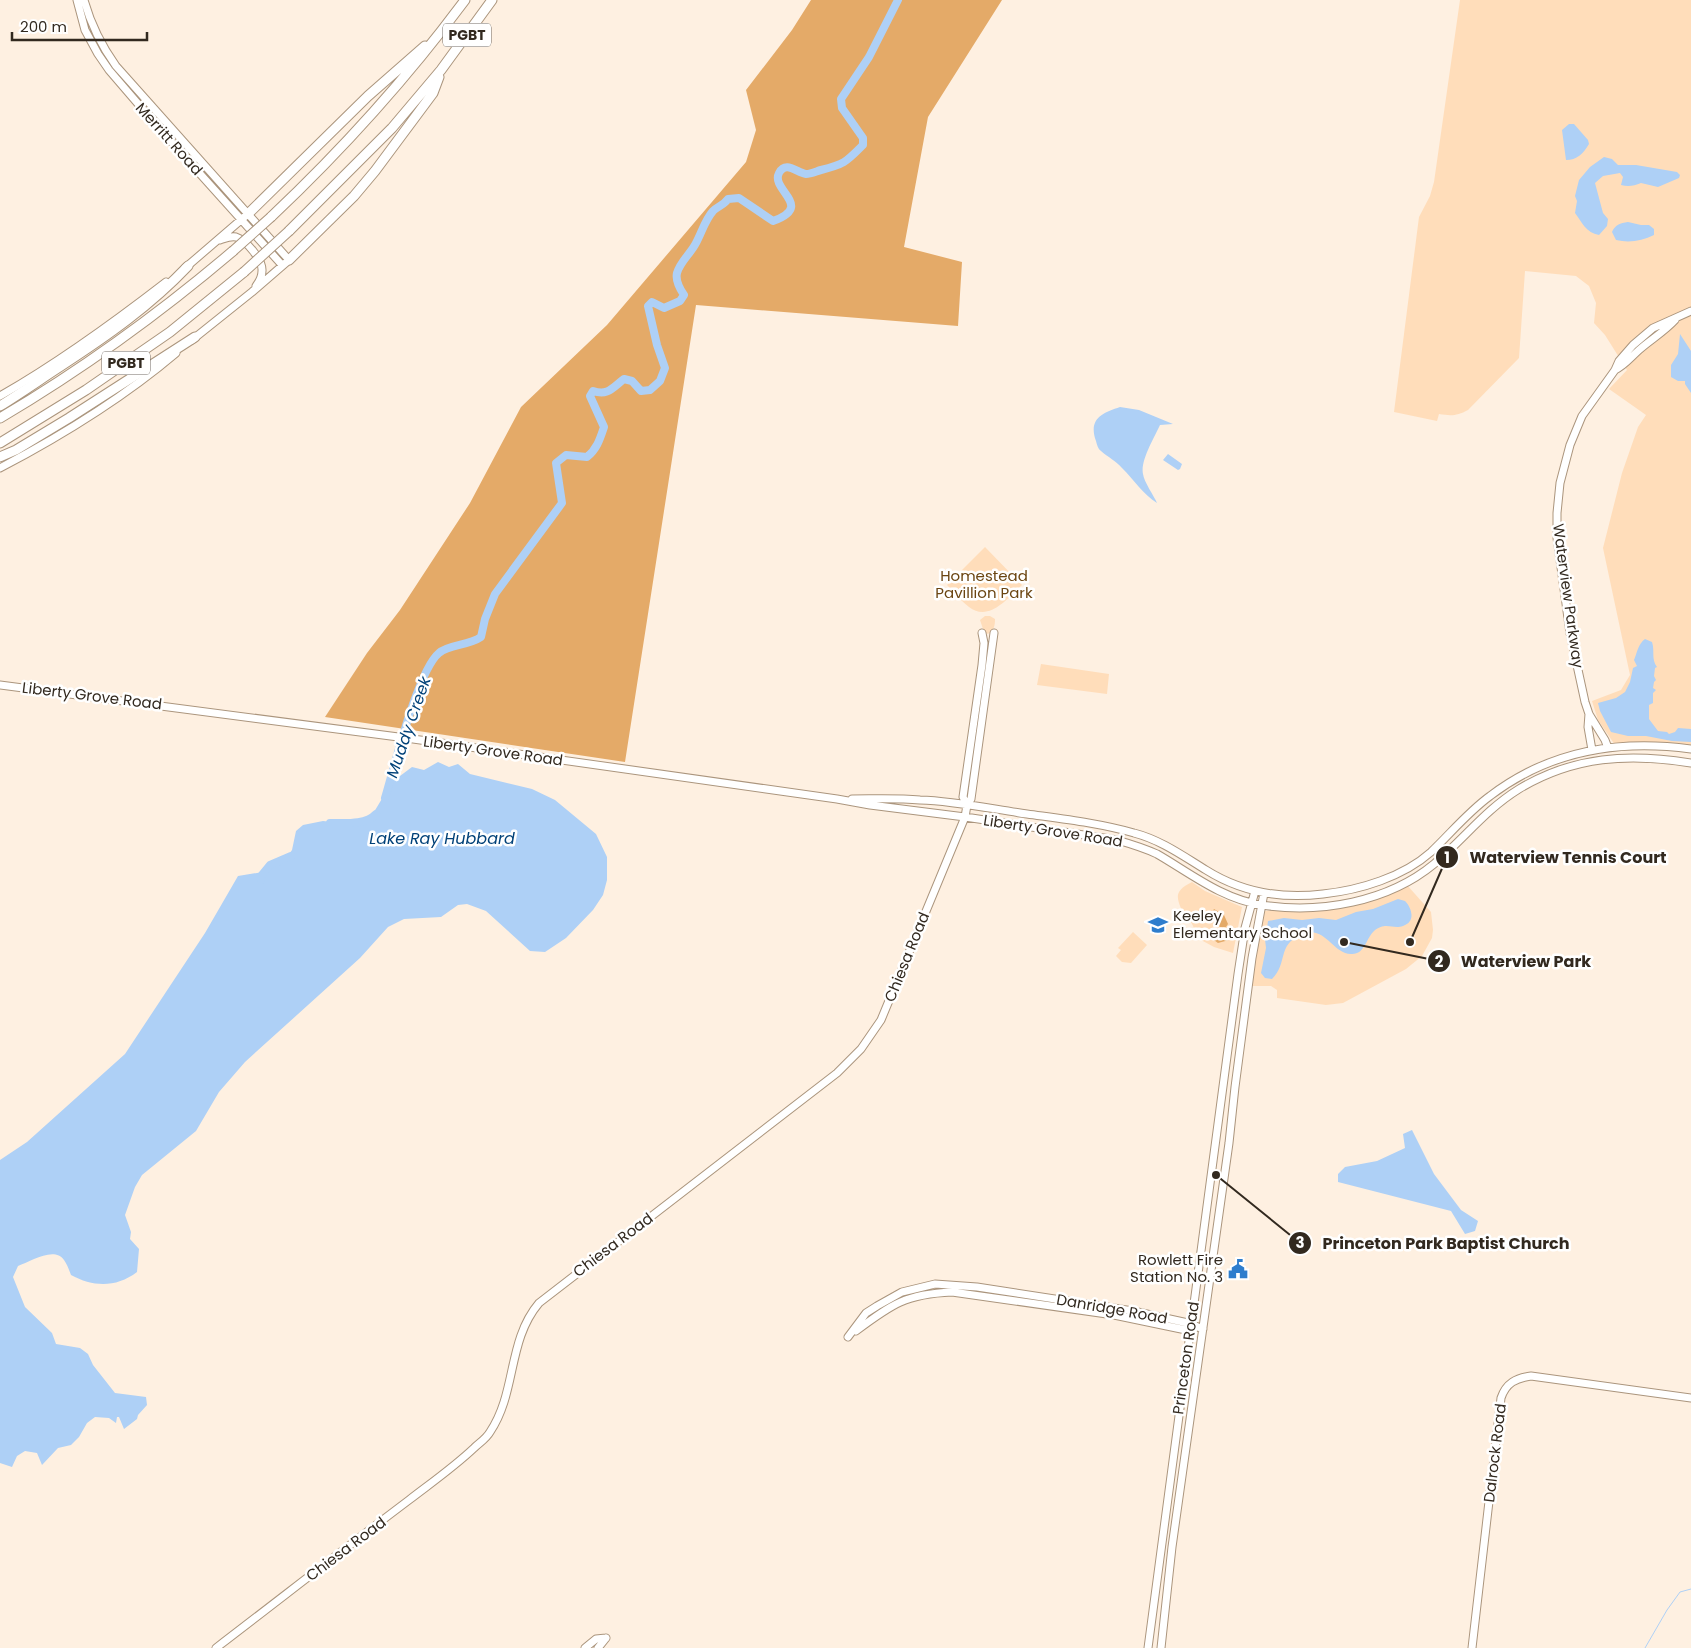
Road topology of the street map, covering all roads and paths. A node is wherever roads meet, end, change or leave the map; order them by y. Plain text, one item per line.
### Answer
1 (76, 0) edge
2 (84, 0) edge
3 (465, 0) edge
4 (492, 0) edge
5 (438, 35) junction
6 (441, 70) junction
7 (142, 102) junction
8 (249, 213) junction
9 (242, 220) junction
10 (218, 240) junction
11 (286, 262) junction
12 (188, 266) junction
13 (252, 292) junction
14 (1691, 311) edge
15 (195, 337) junction
16 (0, 396) edge
17 (0, 406) edge
18 (0, 418) edge
19 (0, 443) edge
20 (0, 458) edge
21 (0, 468) edge
22 (994, 633) dead end
23 (982, 634) dead end
24 (0, 684) edge
25 (1589, 714) junction
26 (1608, 748) junction
27 (1691, 749) edge
28 (1592, 750) junction
29 (1691, 763) edge
30 (837, 799) junction
31 (967, 805) junction
32 (965, 817) junction
33 (1255, 891) junction
34 (1264, 893) junction
35 (1252, 902) junction
36 (1261, 905) junction
37 (1239, 1055) junction
38 (1228, 1056) junction
39 (1198, 1269) junction
40 (1210, 1271) junction
41 (1190, 1327) junction
42 (1203, 1329) junction
43 (1691, 1398) edge
44 (216, 1648) edge
45 (585, 1648) edge
46 (598, 1648) edge
47 (1148, 1648) edge
48 (1161, 1648) edge
49 (1472, 1648) edge

1 - 7 main road, Merritt Road
2 - 7 main road, Merritt Road
3 - 5 highway, PGBT
4 - 6 highway, PGBT
5 - 8 highway
5 - 18 highway, PGBT, bridge
6 - 11 highway
6 - 19 highway, PGBT, bridge
7 - 8 main road, Merritt Road
7 - 9 main road, Merritt Road
8 - 9 main road
8 - 11 main road, Merritt Road
9 - 10 main road
9 - 11 main road, Merritt Road
10 - 12 main road
10 - 13 main road
11 - 13 main road
12 - 16 main road
12 - 17 highway
13 - 15 main road
14 - 25 main road, Waterview Parkway
15 - 20 highway
15 - 21 main road
22 - 31 main road
23 - 31 main road
24 - 30 main road, Liberty Grove Road
25 - 26 main road, Waterview Parkway
25 - 28 main road, Waterview Parkway
26 - 27 main road, Liberty Grove Road
26 - 28 main road, Liberty Grove Road
28 - 34 main road, Liberty Grove Road
29 - 36 main road, Liberty Grove Road
30 - 31 main road, Liberty Grove Road
30 - 32 main road, Liberty Grove Road
31 - 32 main road, Chiesa Road
31 - 33 main road, Liberty Grove Road
32 - 35 main road, Liberty Grove Road
32 - 44 main road, Chiesa Road
33 - 34 main road, Liberty Grove Road
33 - 35 main road, Princeton Road
34 - 36 main road, Princeton Road
35 - 36 main road, Liberty Grove Road
35 - 38 main road, Princeton Road
36 - 37 main road, Princeton Road
37 - 38 main road
37 - 40 main road, Princeton Road
38 - 39 main road, Princeton Road
39 - 40 main road
39 - 41 main road, Princeton Road
40 - 42 main road, Princeton Road
41 - 41 main road, Danridge Road
41 - 42 main road, Danridge Road
41 - 47 main road, Princeton Road
42 - 48 main road, Princeton Road
43 - 49 main road, Dalrock Road
45 - 46 main road

